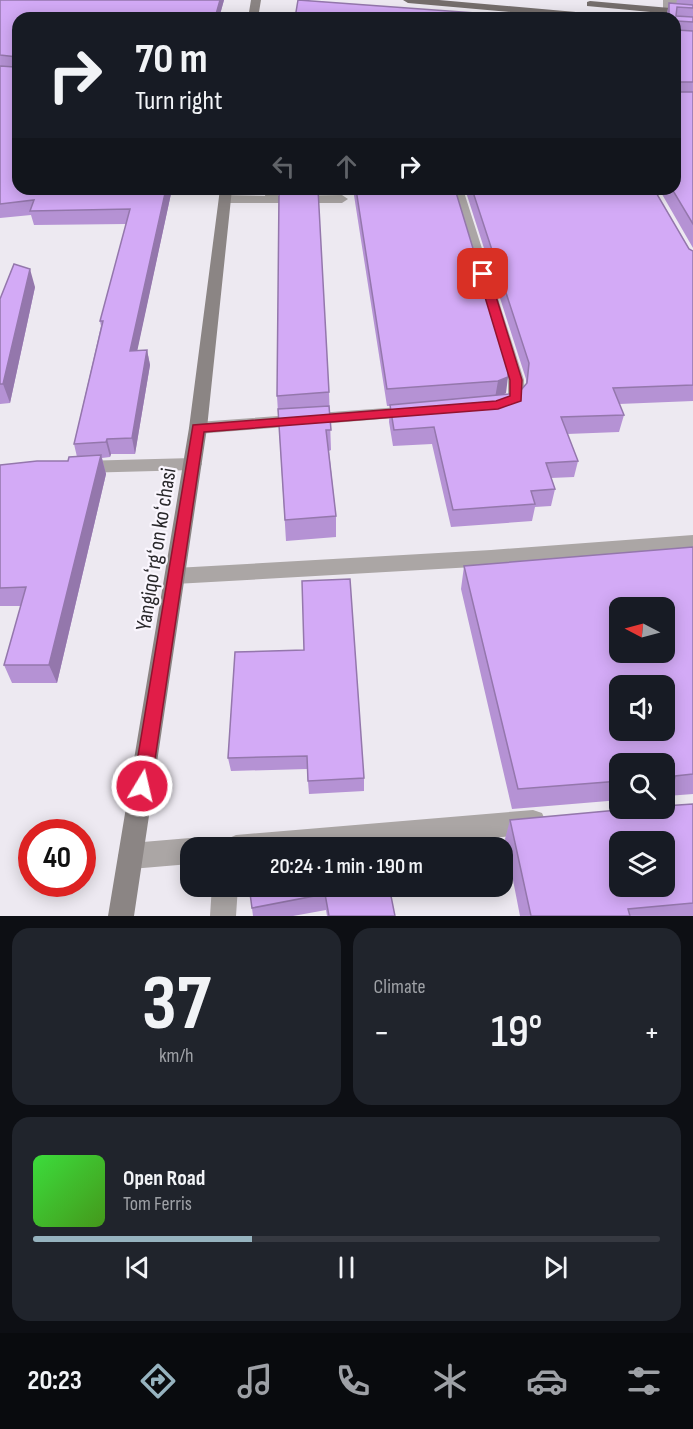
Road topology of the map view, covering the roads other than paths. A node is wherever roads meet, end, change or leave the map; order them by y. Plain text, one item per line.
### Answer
1 (408, 0) edge
2 (693, 2) edge
3 (576, 3) dead end
4 (667, 4) edge
5 (543, 12) edge
6 (693, 13) edge
7 (226, 195) edge
8 (285, 195) edge
9 (459, 195) edge
10 (342, 199) dead end
11 (486, 406) edge
12 (429, 411) edge
13 (198, 428) junction
14 (193, 464) junction
15 (63, 469) edge
16 (693, 543) edge
17 (175, 576) junction
18 (552, 820) edge
19 (360, 837) edge
20 (180, 852) edge
21 (131, 856) junction
22 (224, 897) edge
23 (121, 916) edge
24 (223, 916) edge

1 - 5 main road
2 - 4 street
3 - 4 main road
4 - 6 main road
7 - 13 street, Yangiqoʻrgʻon koʻchasi
8 - 10 street
9 - 11 street
12 - 13 street
13 - 14 street, Yangiqoʻrgʻon koʻchasi
14 - 15 street
14 - 17 street, Yangiqoʻrgʻon koʻchasi
16 - 17 street
17 - 21 street, Yangiqoʻrgʻon koʻchasi
18 - 19 street
20 - 21 street
21 - 23 street, Yangiqoʻrgʻon koʻchasi
22 - 24 street

